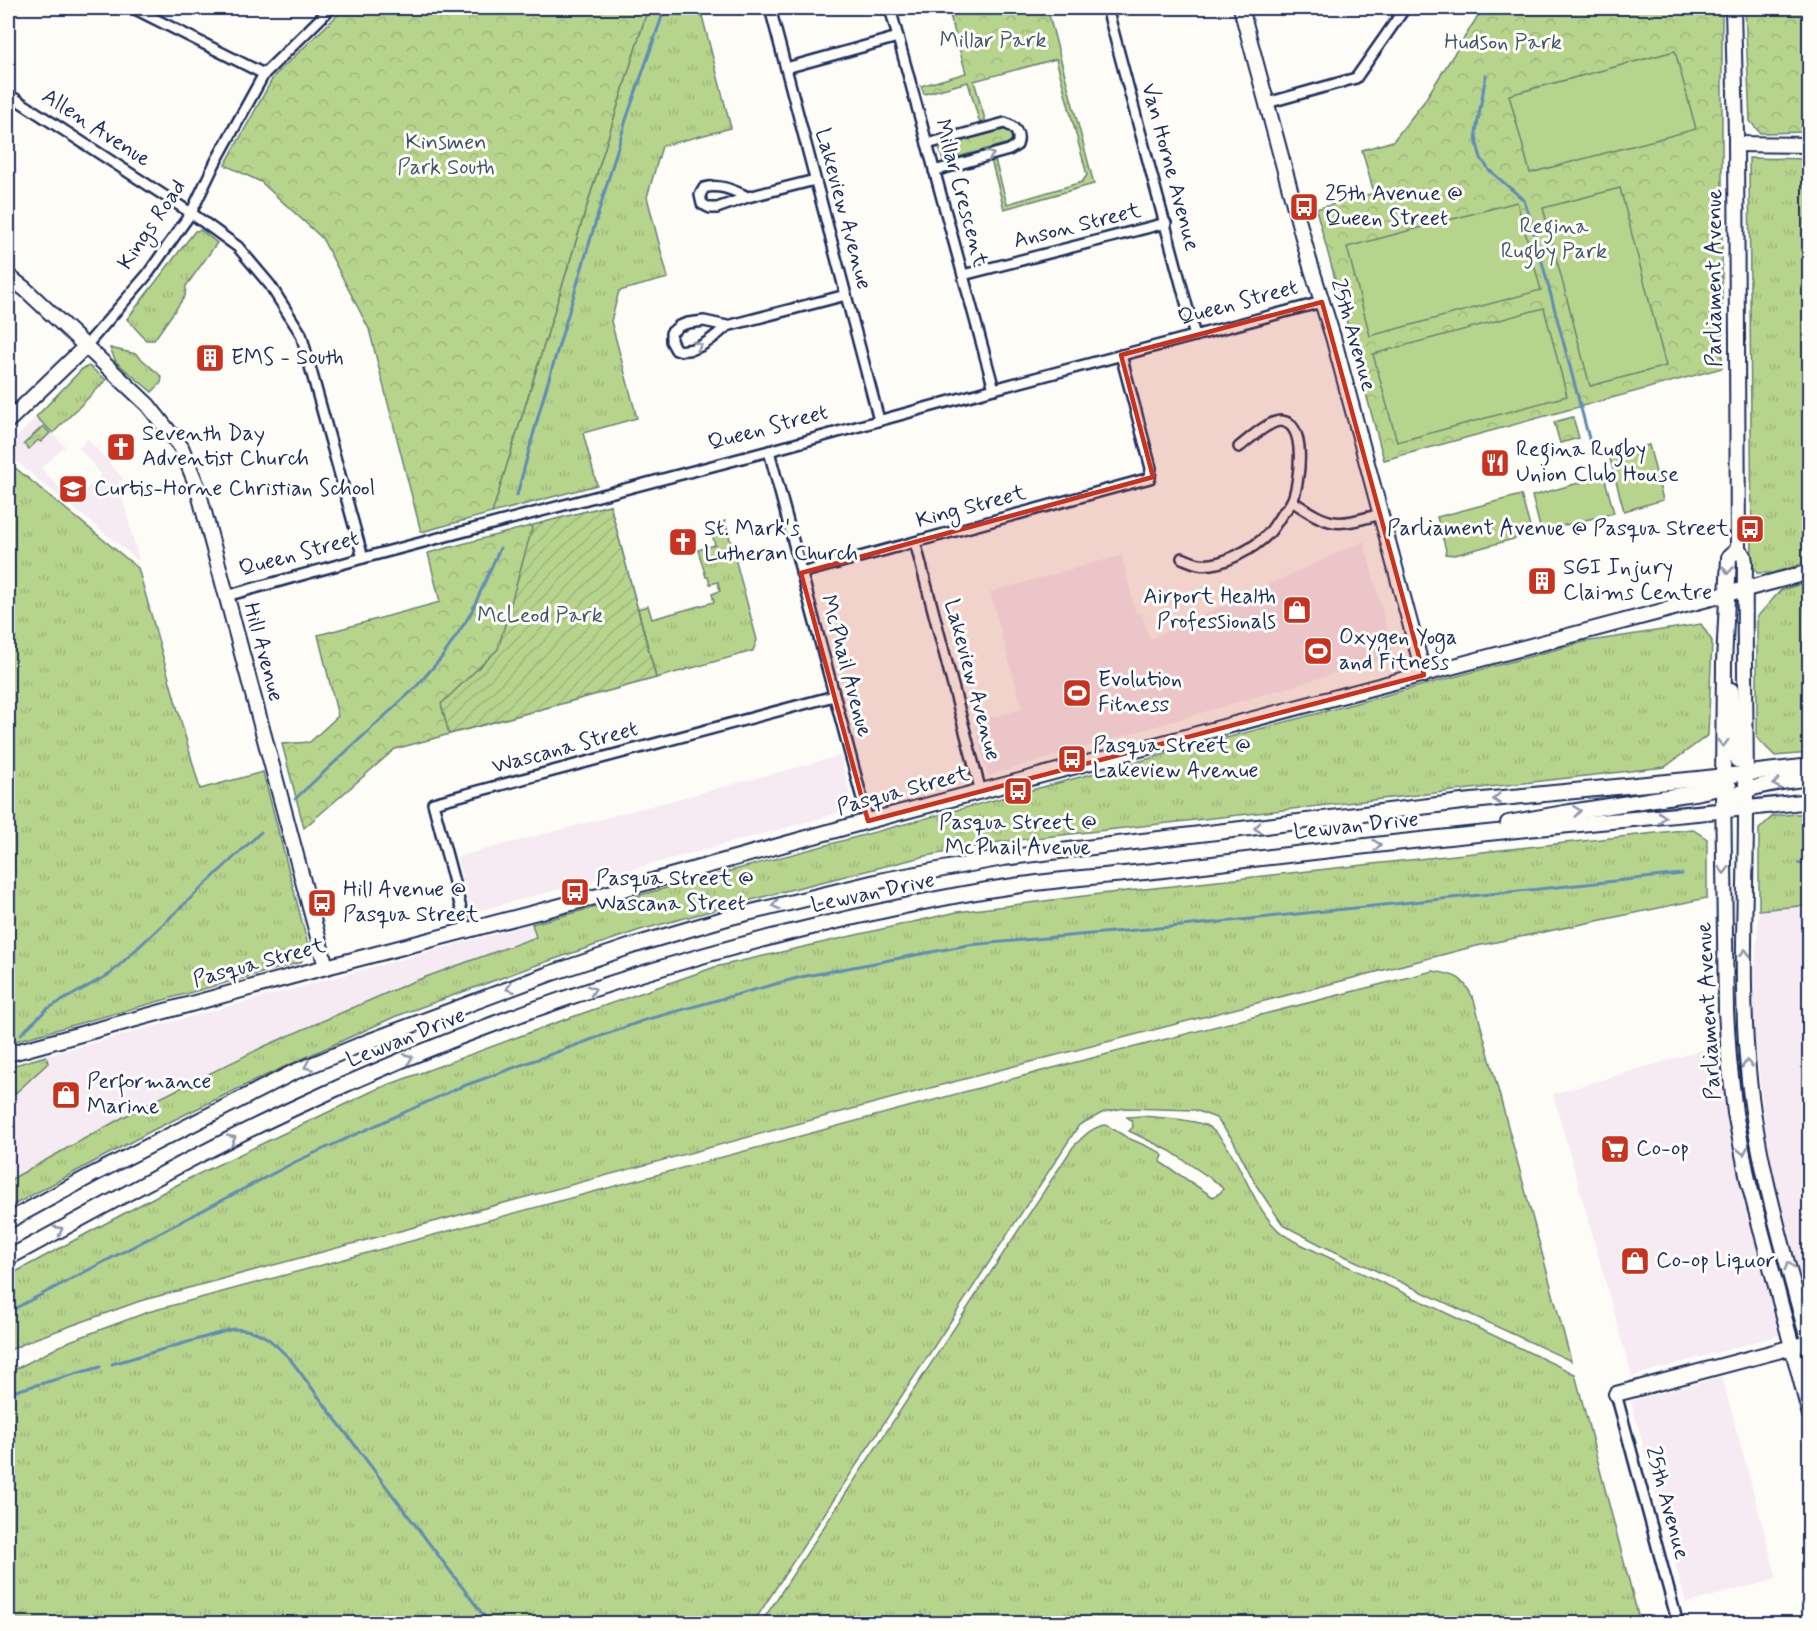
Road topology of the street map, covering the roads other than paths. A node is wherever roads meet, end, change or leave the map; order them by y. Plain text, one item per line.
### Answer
1 (133, 8) edge
2 (332, 8) edge
3 (770, 8) edge
4 (890, 8) edge
5 (1107, 8) edge
6 (1241, 8) edge
7 (1405, 8) edge
8 (1733, 8) edge
9 (898, 37) junction
10 (786, 68) junction
11 (264, 74) junction
12 (8, 94) edge
13 (1267, 104) junction
14 (927, 144) junction
15 (1736, 144) junction
16 (1809, 145) edge
17 (934, 171) junction
18 (815, 180) junction
19 (748, 197) dead end
20 (191, 213) junction
21 (1166, 223) junction
22 (963, 275) junction
23 (8, 276) edge
24 (846, 295) junction
25 (1322, 302) junction
26 (727, 326) junction
27 (1195, 336) junction
28 (85, 347) junction
29 (1121, 355) junction
30 (994, 388) junction
31 (879, 420) junction
32 (8, 422) edge
33 (1239, 447) dead end
34 (769, 451) junction
35 (1292, 501) junction
36 (1381, 514) junction
37 (915, 542) junction
38 (1738, 549) junction
39 (363, 558) junction
40 (1182, 558) dead end
41 (1809, 572) edge
42 (801, 573) junction
43 (1744, 590) junction
44 (1726, 595) junction
45 (226, 596) junction
46 (1726, 622) junction
47 (1424, 675) junction
48 (834, 696) junction
49 (1744, 704) junction
50 (1809, 766) edge
51 (1809, 778) edge
52 (1723, 782) junction
53 (1741, 783) junction
54 (981, 792) junction
55 (1809, 801) edge
56 (1746, 809) junction
57 (1723, 811) junction
58 (868, 821) junction
59 (1416, 841) junction
60 (467, 931) junction
61 (326, 967) junction
62 (8, 1054) edge
63 (8, 1221) edge
64 (8, 1258) edge
65 (1809, 1344) edge
66 (1792, 1348) junction
67 (1616, 1394) joint
68 (1809, 1415) edge
69 (1678, 1623) edge

1 - 11 street
2 - 11 street, Kings Road
3 - 10 street, Lakeview Avenue
4 - 9 street, Millar Crescent
5 - 21 street, Van Horne Avenue
6 - 13 main road, 25th Avenue
7 - 13 street
8 - 15 main road, Parliament Avenue
9 - 10 street
9 - 14 street, Millar Crescent
10 - 18 street, Lakeview Avenue
11 - 20 street, Kings Road
12 - 20 street, Allen Avenue
13 - 25 main road, 25th Avenue
14 - 17 street, Millar Crescent
17 -> 14 street
15 - 16 main road
15 - 38 main road, Parliament Avenue
17 - 22 street, Millar Crescent
18 - 19 street
18 - 24 street, Lakeview Avenue
20 - 28 street, Kings Road
20 - 39 street, Allen Avenue
21 - 22 street, Anson Street
21 - 27 street, Van Horne Avenue
22 - 30 street, Millar Crescent
23 - 28 main road, Hill Avenue
24 - 26 street
24 - 31 street, Lakeview Avenue
25 - 27 street, Queen Street
25 - 36 main road, 25th Avenue
26 -> 26 street
27 - 29 street, Queen Street
28 - 32 main road, Kings Road
28 - 45 main road, Hill Avenue
29 - 30 street, Queen Street
29 - 37 street, King Street
30 - 31 street, Queen Street
31 - 34 street, Queen Street
33 - 35 street
34 - 39 street, Queen Street
34 - 42 street, McPhail Avenue
35 - 36 street
35 - 40 street
36 - 47 main road, 25th Avenue
37 - 42 street, King Street
37 - 54 street, Lakeview Avenue
38 - 43 main road, Parliament Avenue
38 -> 44 main road, Parliament Avenue
39 - 45 street, Queen Street
41 - 43 main road, Pasqua Street
42 - 48 street, McPhail Avenue
43 - 44 main road, Pasqua Street
43 - 49 main road, Parliament Avenue
44 - 46 main road, Parliament Avenue
44 - 47 main road, Pasqua Street
44 - 49 main road, Parliament Avenue
45 - 61 main road, Hill Avenue
46 -> 52 main road, Parliament Avenue
46 - 53 main road
47 - 54 main road, Pasqua Street
48 - 58 street, McPhail Avenue
48 - 60 street, Wascana Street
49 - 53 main road, Parliament Avenue
50 - 53 main road, Lewvan Drive
51 -> 53 main road
52 - 53 main road, Lewvan Drive
52 - 57 main road, Parliament Avenue
59 -> 52 main road
52 -> 63 main road, Lewvan Drive
53 - 56 main road, Parliament Avenue
53 - 57 main road
54 - 58 main road, Pasqua Street
55 - 56 main road, Lewvan Drive
56 - 57 main road, Lewvan Drive
65 -> 56 main road, Parliament Avenue
59 -> 57 main road, Lewvan Drive
57 -> 66 main road, Parliament Avenue
58 - 60 main road, Pasqua Street
64 -> 59 main road, Lewvan Drive
60 - 61 main road, Pasqua Street
61 - 62 main road, Pasqua Street
65 - 66 main road
66 - 67 main road
66 - 68 main road, Parliament Avenue
67 - 69 street, 25th Avenue

